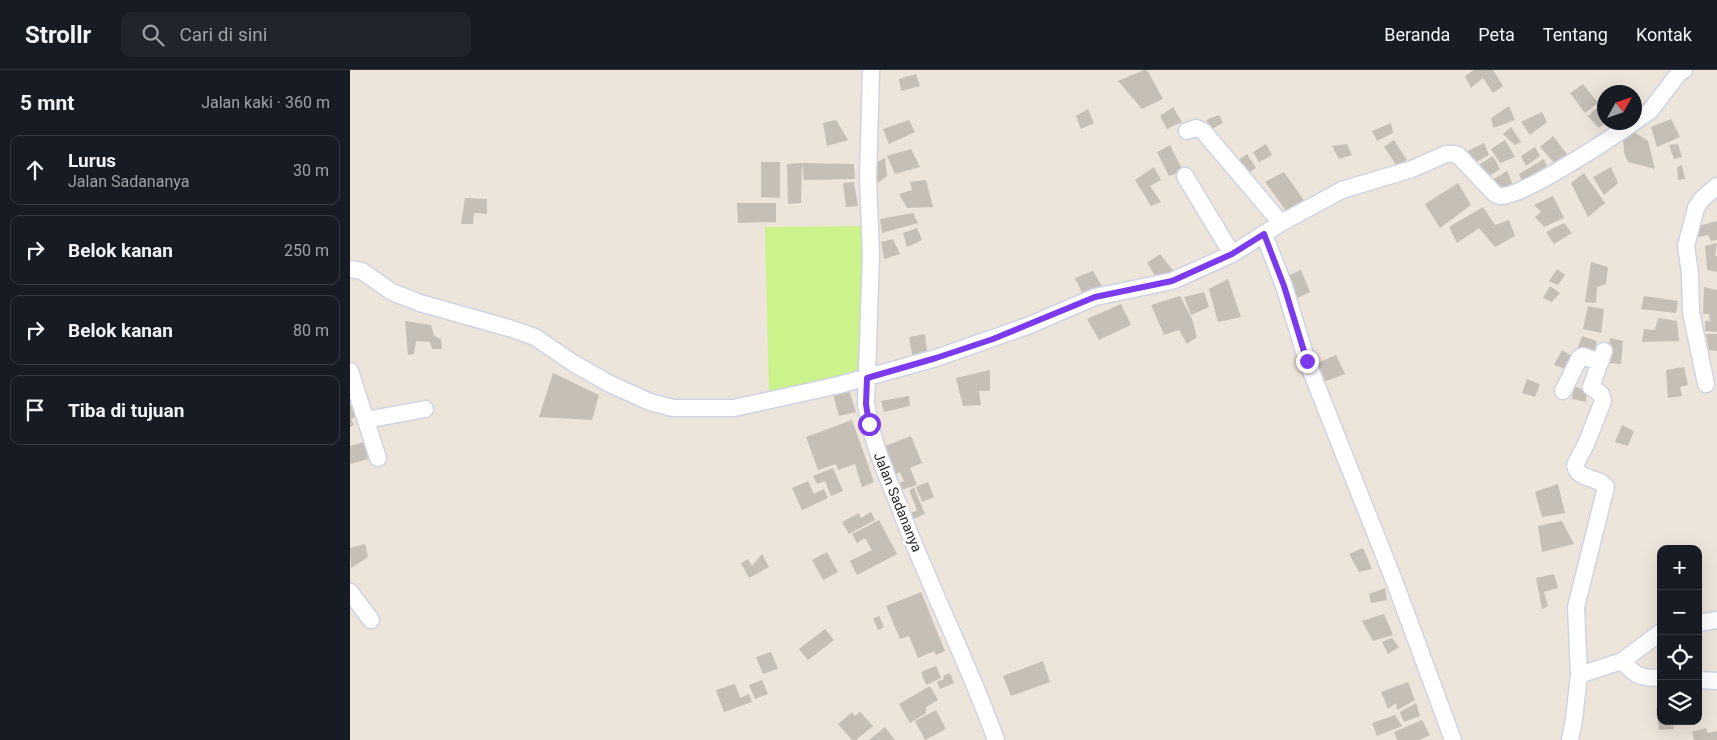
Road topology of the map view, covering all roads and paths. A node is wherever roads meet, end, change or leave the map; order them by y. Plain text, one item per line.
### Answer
1 (871, 70) edge
2 (1684, 70) edge
3 (1642, 116) edge
4 (1621, 130) edge
5 (1187, 131) dead end
6 (1185, 176) dead end
7 (1717, 186) edge
8 (1281, 223) junction
9 (1264, 234) junction
10 (1232, 254) junction
11 (350, 269) edge
12 (350, 370) edge
13 (867, 378) junction
14 (1706, 384) dead end
15 (1563, 392) dead end
16 (425, 409) dead end
17 (366, 420) junction
18 (378, 458) dead end
19 (350, 592) edge
20 (371, 620) dead end
21 (1717, 620) edge
22 (1702, 622) edge
23 (1657, 635) edge
24 (1622, 661) junction
25 (1579, 675) junction
26 (1657, 678) edge
27 (1702, 680) edge
28 (1717, 681) edge
29 (996, 740) edge
30 (1453, 740) edge
31 (1570, 740) edge

1 - 13 street, Jalan Sadananya
2 - 3 street
4 - 8 street
5 - 8 street
6 - 10 street
7 - 14 street
8 - 9 street
9 - 10 street
9 - 30 street
10 - 13 street
11 - 13 street
12 - 17 street
13 - 29 street, Jalan Sadananya
15 - 25 street
16 - 17 street
17 - 18 street
19 - 20 street
21 - 22 street
23 - 24 street
24 - 25 street
24 - 26 street
25 - 31 street
27 - 28 street

